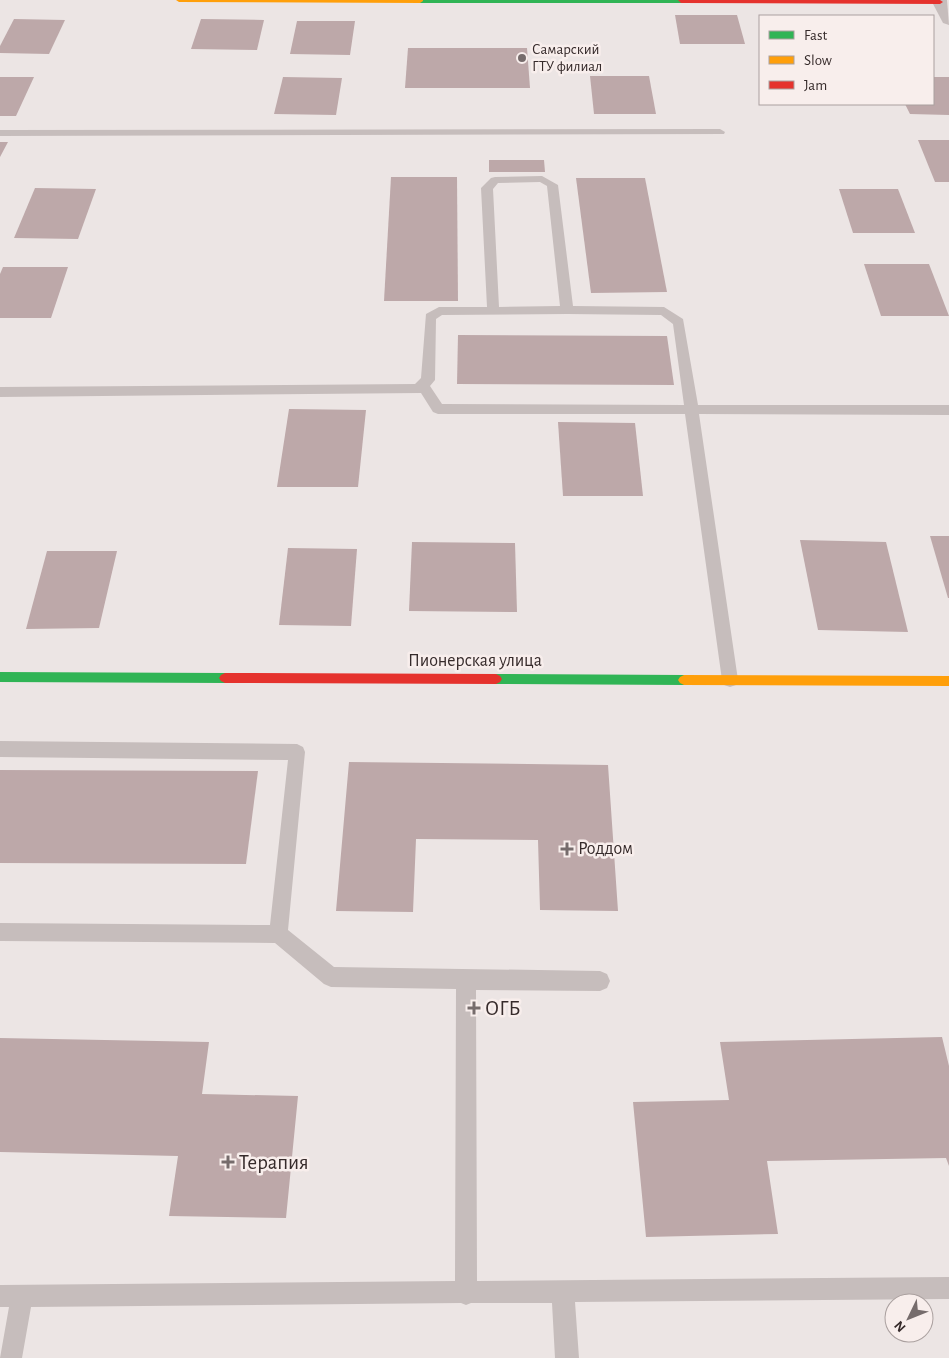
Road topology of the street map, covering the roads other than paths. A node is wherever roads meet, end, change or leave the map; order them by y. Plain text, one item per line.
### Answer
1 (179, 0) edge
2 (420, 0) edge
3 (515, 0) edge
4 (939, 1) edge
5 (949, 20) edge
6 (720, 132) dead end
7 (0, 133) edge
8 (567, 310) junction
9 (493, 311) junction
10 (423, 385) junction
11 (0, 392) edge
12 (691, 409) junction
13 (949, 410) edge
14 (0, 677) edge
15 (730, 680) junction
16 (949, 681) edge
17 (0, 749) edge
18 (0, 932) edge
19 (278, 934) junction
20 (466, 980) junction
21 (600, 981) dead end
22 (949, 1288) edge
23 (563, 1292) junction
24 (466, 1294) junction
25 (11, 1297) edge
26 (10, 1358) edge
27 (567, 1358) edge

1 - 2 street
2 - 3 street
3 - 4 street
4 - 5 street
6 - 7 lane
8 - 9 lane
8 - 9 lane
8 - 12 lane
9 - 10 lane
10 - 11 lane
10 - 12 lane
12 - 13 lane
12 - 15 lane
14 - 15 street, Пионерская улица
15 - 16 street, Пионерская улица
17 - 19 lane
18 - 19 lane
19 - 20 lane
20 - 21 lane
20 - 24 lane
22 - 23 lane
23 - 24 lane
23 - 27 lane
24 - 25 lane
25 - 26 lane

